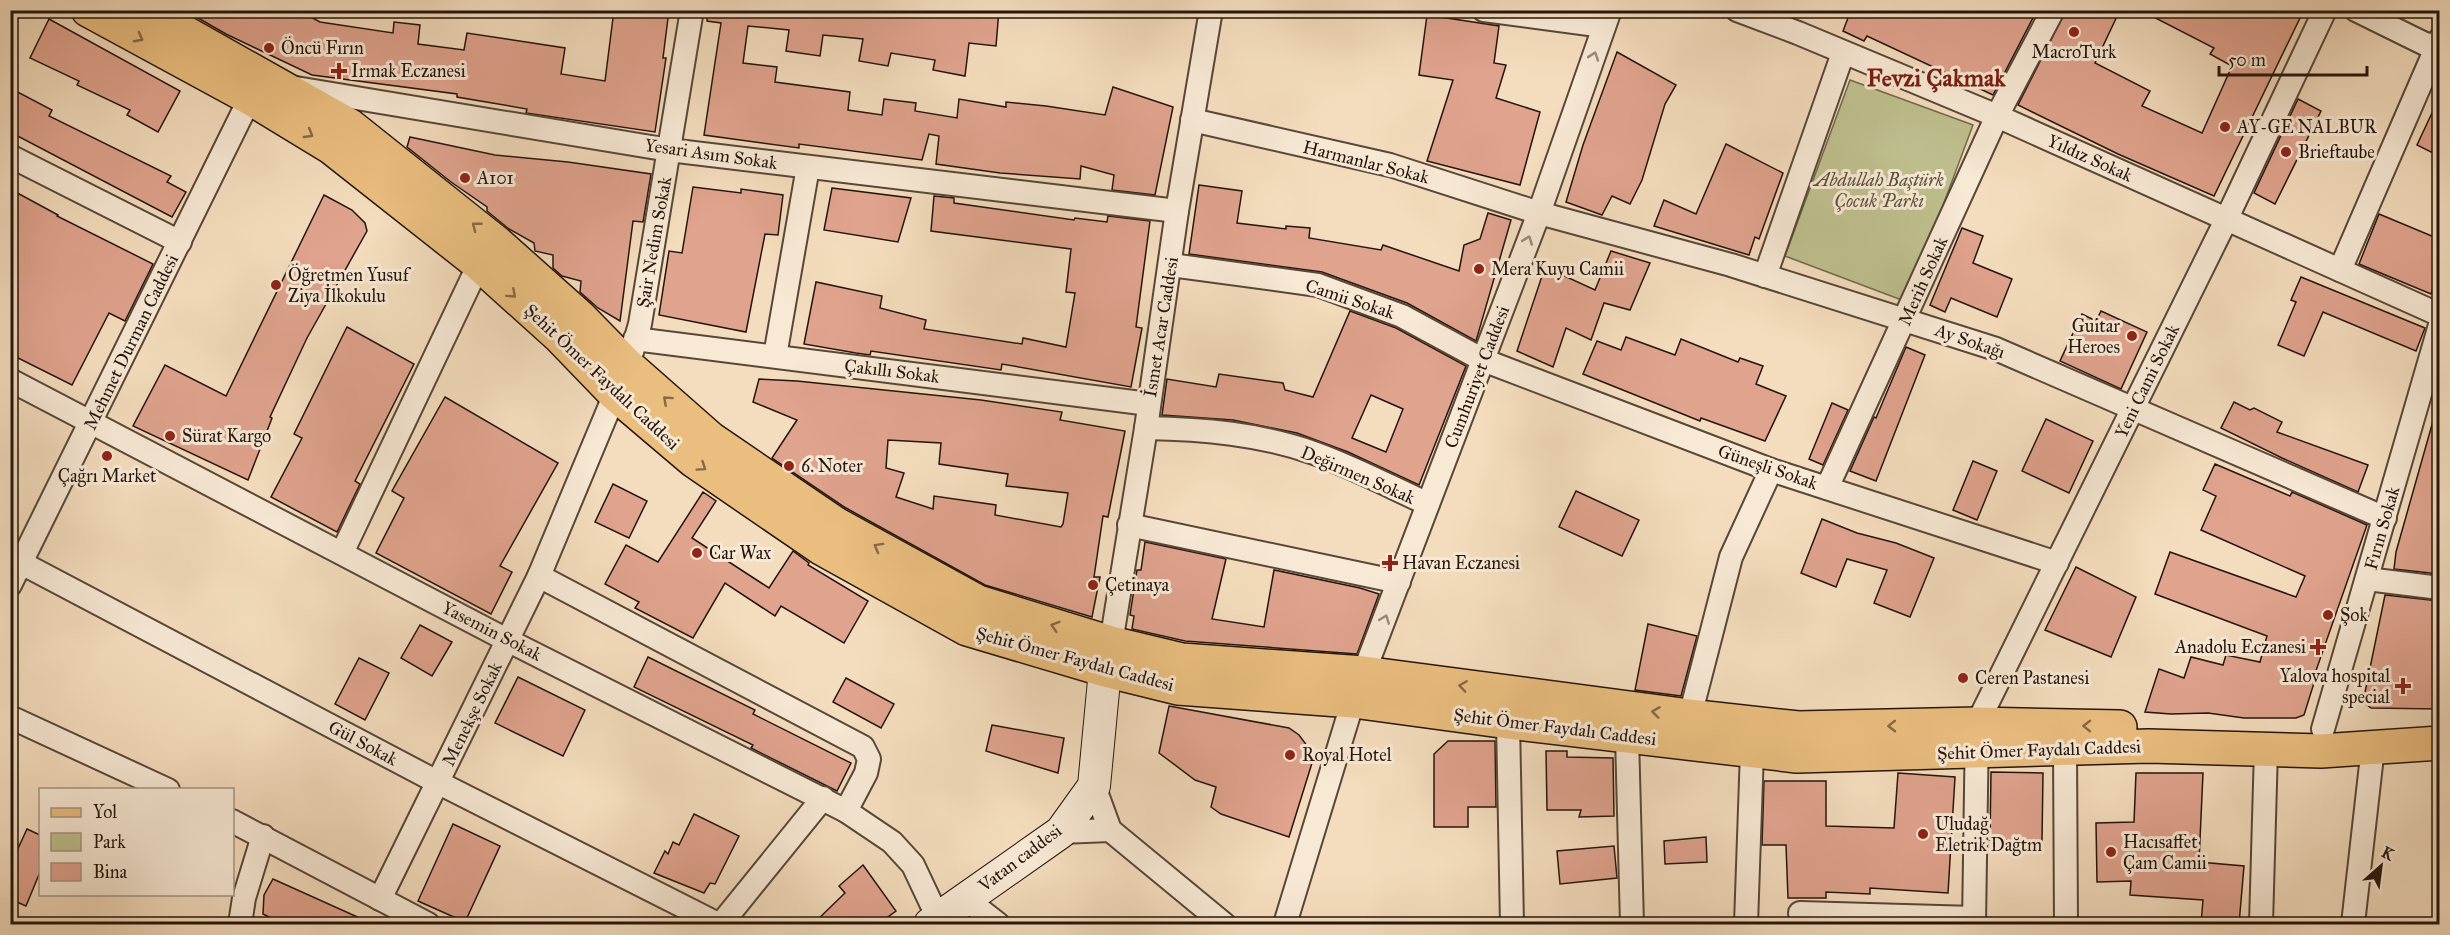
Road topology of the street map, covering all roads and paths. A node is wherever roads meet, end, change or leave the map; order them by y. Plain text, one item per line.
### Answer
1 (88, 10) edge
2 (145, 10) edge
3 (692, 10) edge
4 (1211, 10) edge
5 (1484, 10) edge
6 (1737, 10) edge
7 (2053, 10) edge
8 (2325, 10) edge
9 (2356, 10) edge
10 (1607, 18) edge
11 (2438, 45) edge
12 (1843, 53) junction
13 (282, 86) junction
14 (250, 98) junction
15 (1997, 116) junction
16 (1192, 120) junction
17 (669, 150) junction
18 (10, 156) edge
19 (808, 167) junction
20 (1177, 211) junction
21 (1539, 213) junction
22 (2227, 218) junction
23 (180, 242) junction
24 (479, 264) junction
25 (1171, 265) junction
26 (2340, 270) junction
27 (1765, 276) junction
28 (2439, 315) edge
29 (1906, 320) junction
30 (2439, 326) edge
31 (775, 357) junction
32 (1483, 360) junction
33 (626, 366) junction
34 (2433, 377) edge
35 (10, 380) edge
36 (1149, 404) junction
37 (2134, 407) junction
38 (91, 422) junction
39 (1146, 428) junction
40 (1771, 470) junction
41 (1827, 488) junction
42 (1428, 504) junction
43 (2385, 518) junction
44 (1129, 525) junction
45 (342, 554) junction
46 (16, 560) edge
47 (2057, 563) junction
48 (539, 576) junction
49 (2367, 579) junction
50 (1399, 582) junction
51 (10, 585) edge
52 (2439, 588) edge
53 (507, 640) junction
54 (1108, 657) junction
55 (1358, 687) junction
56 (1690, 716) junction
57 (10, 717) edge
58 (1508, 722) junction
59 (2439, 725) edge
60 (2322, 729) junction
61 (1627, 736) junction
62 (1977, 738) junction
63 (2439, 743) edge
64 (2373, 747) junction
65 (2065, 749) junction
66 (2266, 749) junction
67 (1752, 751) junction
68 (439, 783) junction
69 (1094, 786) junction
70 (166, 788) edge
71 (823, 798) junction
72 (846, 811) junction
73 (234, 822) edge
74 (1110, 830) junction
75 (1061, 832) junction
76 (263, 836) junction
77 (380, 899) junction
78 (966, 899) junction
79 (1800, 913) dead end
80 (934, 921) edge
81 (1974, 921) edge
82 (240, 924) edge
83 (428, 924) edge
84 (719, 924) edge
85 (999, 924) edge
86 (1224, 924) edge
87 (1285, 924) edge
88 (1512, 924) edge
89 (1632, 924) edge
90 (1746, 924) edge
91 (2066, 924) edge
92 (2261, 924) edge
93 (2353, 924) edge

1 -> 14 main road, Şehit Ömer Faydalı Caddesi
2 - 13 main road, Şehit Ömer Faydalı Caddesi
3 - 17 street, Şair Nedim Sokak
4 - 16 street, İsmet Acar Caddesi
5 - 10 street
6 - 12 street, Yıldız Sokak
7 - 15 street, Merih Sokak
8 - 22 street, Yeni Cami Sokak
9 - 11 street
21 -> 10 street, Cumhuriyet Caddesi
11 - 26 street
12 - 15 street, Yıldız Sokak
12 - 27 street
13 - 14 street, Yesari Asım Sokak
13 - 17 street, Yesari Asım Sokak
33 -> 13 main road, Şehit Ömer Faydalı Caddesi
14 - 23 street, Mehmet Durman Caddesi
14 -> 24 main road, Şehit Ömer Faydalı Caddesi
15 - 22 street, Yıldız Sokak
15 - 29 street, Merih Sokak
16 - 20 street, İsmet Acar Caddesi
16 - 21 street, Harmanlar Sokak
17 - 19 street, Yesari Asım Sokak
17 - 33 street, Şair Nedim Sokak
18 - 23 street
19 - 20 street, Yesari Asım Sokak
19 - 31 street
20 - 25 street, İsmet Acar Caddesi
21 - 27 street, Ay Sokağı
32 -> 21 street, Cumhuriyet Caddesi
22 - 26 street, Yıldız Sokak
22 - 37 street, Yeni Cami Sokak
23 - 38 street, Mehmet Durman Caddesi
24 -> 33 main road, Şehit Ömer Faydalı Caddesi
24 - 45 street
25 - 32 street, Camii Sokak
25 - 36 street, İsmet Acar Caddesi
26 - 28 street, Yıldız Sokak
27 - 29 street, Ay Sokağı
29 - 37 street, Ay Sokağı
29 - 41 street, Merih Sokak
30 - 34 street, Fırın Sokak
31 - 33 street, Çakıllı Sokak
31 - 36 street, Çakıllı Sokak
32 - 40 street, Güneşli Sokak
32 - 42 street, Cumhuriyet Caddesi
33 - 48 street, Menekşe Sokak
33 - 54 main road, Şehit Ömer Faydalı Caddesi
34 - 43 street, Fırın Sokak
35 - 38 street, Yasemin Sokak
36 - 39 street, İsmet Acar Caddesi
37 - 43 street, Ay Sokağı
37 - 47 street, Yeni Cami Sokak
38 - 45 street, Yasemin Sokak
38 - 46 street, Mehmet Durman Caddesi
39 - 42 street, Değirmen Sokak
39 - 44 street, İsmet Acar Caddesi
40 - 41 street, Güneşli Sokak
40 - 56 street
41 - 47 street, Güneşli Sokak
42 - 50 street, Cumhuriyet Caddesi
43 - 49 street, Fırın Sokak
44 - 50 street
44 - 54 street, İsmet Acar Caddesi
45 - 53 street, Yasemin Sokak
46 - 51 street, Mehmet Durman Caddesi
46 - 68 street, Gül Sokak
47 - 62 street, Yeni Cami Sokak
48 - 53 street, Menekşe Sokak
48 - 72 street
49 - 52 street
49 - 60 street, Fırın Sokak
55 -> 50 street, Cumhuriyet Caddesi
53 - 68 street, Menekşe Sokak
53 - 71 street, Yasemin Sokak
54 - 55 main road, Şehit Ömer Faydalı Caddesi
54 - 69 street
56 -> 55 main road, Şehit Ömer Faydalı Caddesi
55 - 58 main road, Şehit Ömer Faydalı Caddesi
55 - 87 street, Cumhuriyet Caddesi
62 -> 56 main road, Şehit Ömer Faydalı Caddesi
57 - 70 street
58 - 61 main road, Şehit Ömer Faydalı Caddesi
58 - 88 street
59 - 60 main road, Şehit Ömer Faydalı Caddesi
60 -> 62 main road, Şehit Ömer Faydalı Caddesi
61 - 67 main road, Şehit Ömer Faydalı Caddesi
61 - 89 street
62 - 65 main road, Şehit Ömer Faydalı Caddesi
62 - 67 main road, Şehit Ömer Faydalı Caddesi
62 - 81 street
63 - 64 main road, Şehit Ömer Faydalı Caddesi
64 - 66 main road, Şehit Ömer Faydalı Caddesi
64 - 93 street
65 - 66 main road, Şehit Ömer Faydalı Caddesi
65 - 91 street
66 - 92 street
67 - 90 street
68 - 77 street, Menekşe Sokak
68 - 84 street, Gül Sokak
69 - 74 street
69 - 75 street, Vatan caddesi
71 - 72 street, Yasemin Sokak
71 - 84 street
72 - 80 street, Yasemin Sokak
73 - 76 street
74 - 75 street
74 - 86 street
75 - 78 street, Vatan caddesi
76 - 77 street
76 - 82 street
77 - 83 street
78 - 80 street, Vatan caddesi
78 - 85 street
79 - 81 street

